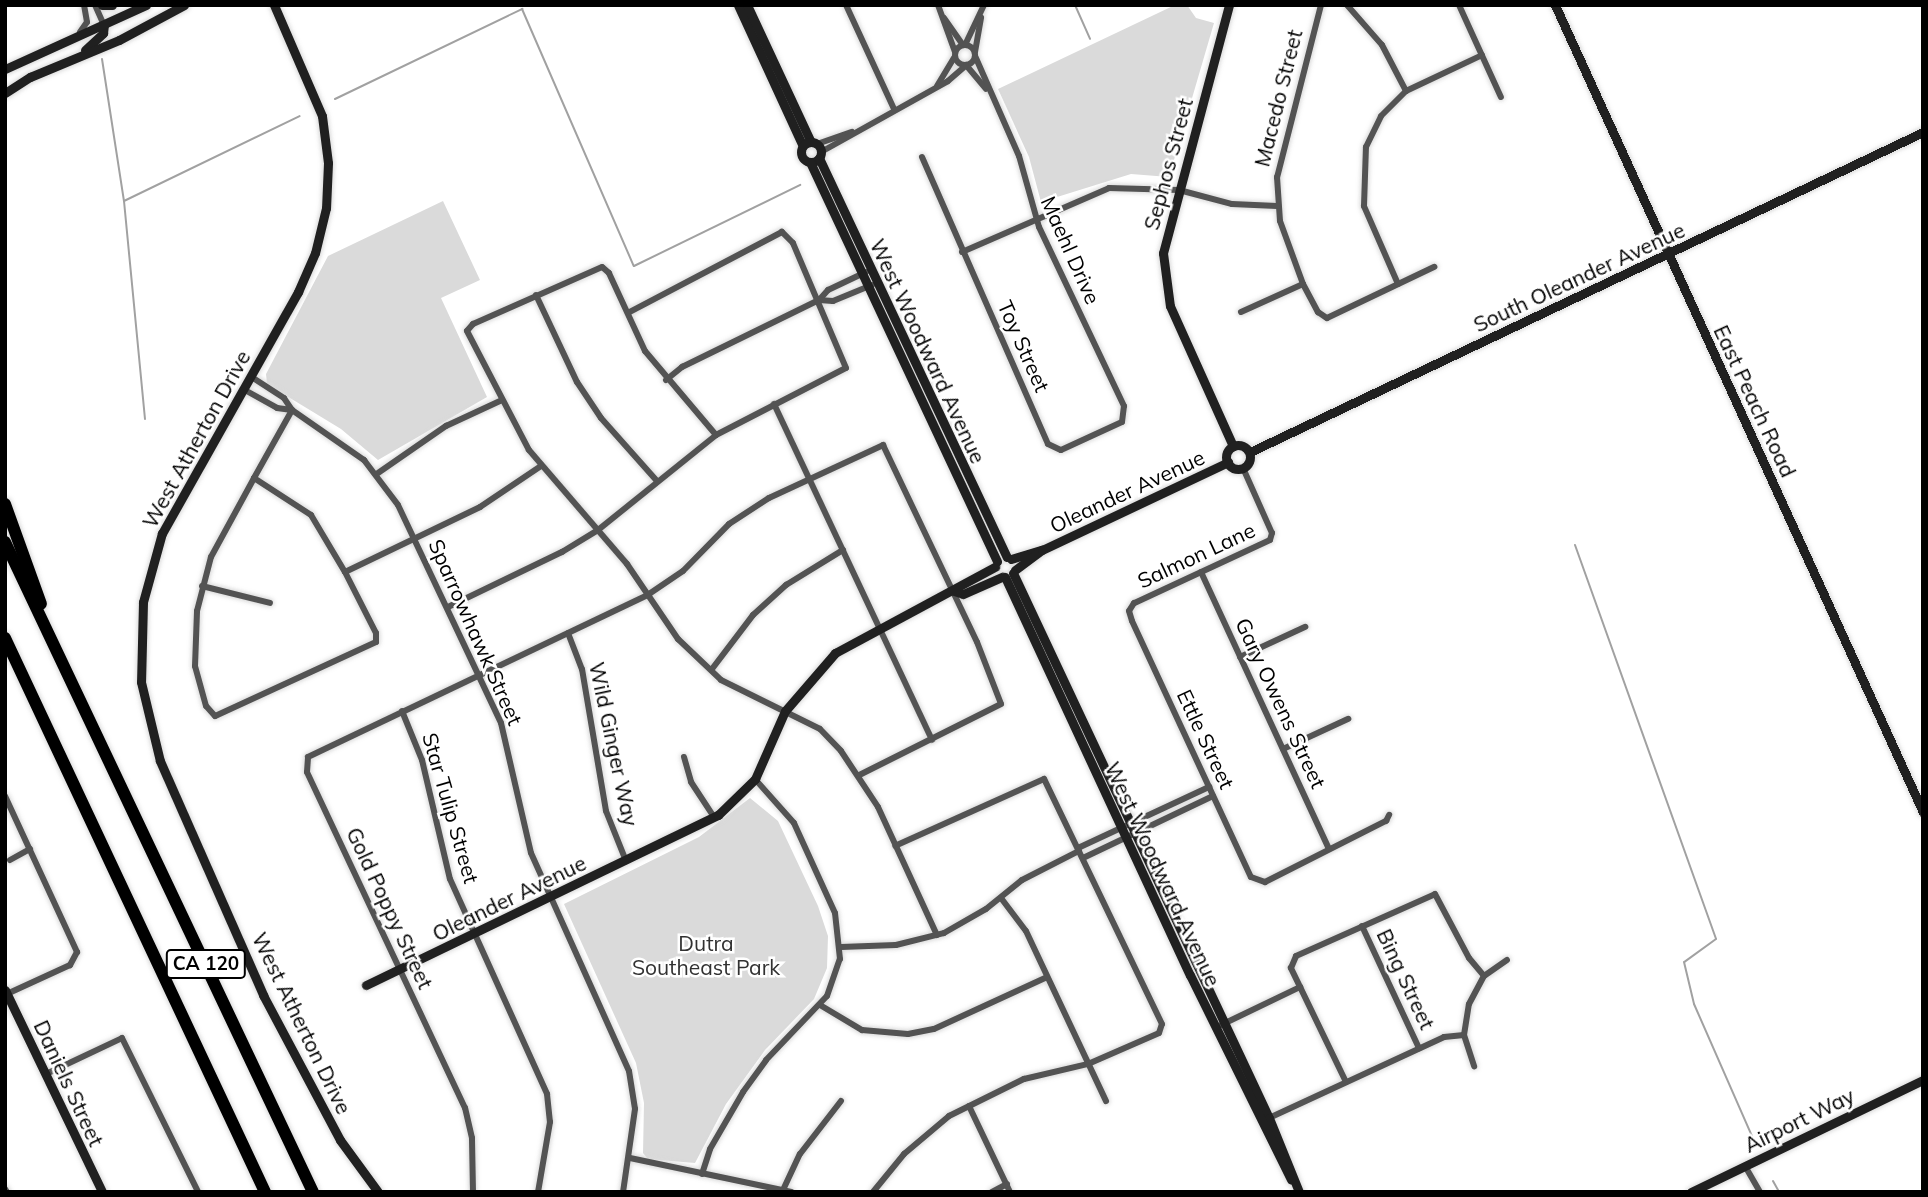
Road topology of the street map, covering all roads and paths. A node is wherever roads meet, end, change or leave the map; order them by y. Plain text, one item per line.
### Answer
1 (84, 5) edge
2 (95, 5) edge
3 (102, 5) edge
4 (112, 5) edge
5 (146, 5) edge
6 (184, 5) edge
7 (274, 5) edge
8 (738, 5) edge
9 (747, 5) edge
10 (846, 5) edge
11 (938, 5) edge
12 (984, 5) edge
13 (1229, 5) edge
14 (1321, 5) edge
15 (1347, 5) edge
16 (1459, 5) edge
17 (1555, 5) edge
18 (943, 16) junction
19 (981, 16) junction
20 (104, 26) junction
21 (955, 30) junction
22 (971, 33) junction
23 (74, 37) junction
24 (964, 45) junction
25 (85, 51) junction
26 (975, 54) junction
27 (955, 55) junction
28 (1482, 55) junction
29 (965, 66) junction
30 (5, 69) edge
31 (937, 86) junction
32 (1406, 91) junction
33 (5, 93) edge
34 (992, 96) junction
35 (1501, 97) dead end
36 (894, 109) junction
37 (1923, 132) edge
38 (814, 151) junction
39 (922, 156) dead end
40 (1179, 190) junction
41 (1277, 205) junction
42 (1036, 219) junction
43 (962, 252) junction
44 (1669, 254) junction
45 (1434, 267) dead end
46 (867, 272) junction
47 (873, 284) junction
48 (1303, 284) junction
49 (1398, 284) junction
50 (536, 295) junction
51 (819, 300) junction
52 (881, 301) junction
53 (1241, 312) dead end
54 (628, 313) junction
55 (250, 376) junction
56 (666, 380) junction
57 (243, 389) junction
58 (500, 401) junction
59 (774, 404) junction
60 (292, 410) junction
61 (716, 435) junction
62 (1233, 446) junction
63 (1057, 450) joint
64 (1250, 452) junction
65 (1227, 462) junction
66 (541, 466) junction
67 (1243, 468) junction
68 (378, 472) junction
69 (808, 477) junction
70 (254, 478) junction
71 (657, 481) junction
72 (5, 504) edge
73 (598, 530) junction
74 (415, 540) junction
75 (5, 542) edge
76 (843, 550) junction
77 (1042, 550) junction
78 (1009, 558) junction
79 (996, 564) junction
80 (345, 572) junction
81 (1201, 572) junction
82 (1009, 574) junction
83 (202, 586) junction
84 (954, 592) junction
85 (649, 594) junction
86 (270, 603) dead end
87 (1130, 606) joint
88 (448, 607) junction
89 (879, 626) junction
90 (1305, 627) dead end
91 (568, 633) junction
92 (5, 638) edge
93 (51, 639) junction
94 (5, 652) edge
95 (1240, 657) junction
96 (712, 669) junction
97 (479, 674) junction
98 (402, 711) junction
99 (785, 711) junction
100 (1348, 719) dead end
101 (932, 740) junction
102 (1283, 749) junction
103 (684, 757) dead end
104 (859, 775) junction
105 (755, 779) junction
106 (1209, 787) junction
107 (5, 796) edge
108 (1213, 796) junction
109 (1187, 797) junction
110 (1191, 809) junction
111 (1923, 812) edge
112 (1389, 815) dead end
113 (714, 817) junction
114 (1125, 824) junction
115 (1131, 837) junction
116 (102, 844) junction
117 (895, 846) junction
118 (30, 849) junction
119 (1079, 849) junction
120 (1329, 849) junction
121 (1083, 858) junction
122 (10, 860) dead end
123 (626, 861) junction
124 (550, 897) junction
125 (1001, 898) junction
126 (1362, 926) junction
127 (474, 934) junction
128 (937, 935) junction
129 (841, 947) junction
130 (1507, 960) dead end
131 (399, 969) junction
132 (1484, 976) junction
133 (1047, 977) junction
134 (366, 985) dead end
135 (1300, 987) junction
136 (6, 992) edge
137 (820, 1005) junction
138 (1220, 1025) junction
139 (1464, 1035) junction
140 (1419, 1048) junction
141 (1088, 1064) junction
142 (1474, 1066) dead end
143 (46, 1074) junction
144 (1923, 1080) edge
145 (1346, 1082) junction
146 (841, 1101) dead end
147 (1105, 1101) dead end
148 (970, 1106) junction
149 (1269, 1118) junction
150 (630, 1158) junction
151 (1745, 1166) junction
152 (702, 1174) junction
153 (1007, 1184) junction
154 (1297, 1188) edge
155 (787, 1191) edge
156 (102, 1192) edge
157 (198, 1192) edge
158 (265, 1192) edge
159 (313, 1192) edge
160 (378, 1192) edge
161 (473, 1192) edge
162 (538, 1192) edge
163 (623, 1192) edge
164 (873, 1192) edge
165 (992, 1192) edge
166 (1010, 1192) edge
167 (1691, 1192) edge
168 (1760, 1192) edge

1 - 23 street
2 - 20 street
3 - 4 street
5 - 20 street
6 - 25 street
7 - 55 street, West Atherton Drive
8 - 38 street, West Woodward Avenue
9 - 38 street, West Woodward Avenue
10 - 36 street
11 - 18 street
12 - 19 street
13 - 40 street, Sephos Street
14 - 41 street, Macedo Street
15 - 32 street
16 - 28 street
17 - 44 street, East Peach Road
18 - 21 street
18 - 27 street
19 - 22 street
19 - 26 street
20 - 23 street
20 - 25 street
21 - 22 street
21 - 24 street
22 - 24 street
23 - 30 street
24 - 26 street
24 - 27 street
25 - 33 street
26 - 29 street
26 - 34 street, Maehl Drive
27 - 29 street, Maehl Drive
27 - 31 street
28 - 32 street
28 - 35 street
29 - 31 street
29 - 34 street, Maehl Drive
31 - 36 street
32 - 49 street
34 - 42 street, Maehl Drive
36 - 38 street
37 - 44 street, South Oleander Avenue
38 - 46 street, West Woodward Avenue
39 - 43 street, Toy Street
40 - 41 street
40 - 42 street
40 - 62 street, Sephos Street
41 - 48 street, Macedo Street
42 - 43 street
42 - 63 street, Maehl Drive
43 - 63 street, Toy Street
44 - 64 street, South Oleander Avenue
44 - 111 street, East Peach Road
45 - 49 street
46 - 47 street, West Woodward Avenue
46 - 51 street
47 - 51 street
47 - 52 street, West Woodward Avenue
48 - 49 street, Macedo Street
48 - 53 street
50 - 54 street
50 - 58 street
50 - 71 street
51 - 54 street
51 - 56 street
51 - 59 street
52 - 78 street, West Woodward Avenue
52 - 79 street, West Woodward Avenue
54 - 56 street
55 - 57 street, West Atherton Drive
55 - 60 street
56 - 61 street
57 - 60 street
57 - 160 street, West Atherton Drive
58 - 66 street
58 - 68 street
59 - 61 street
59 - 69 street
60 - 68 street, Sparrowhawk Street
60 - 70 street
61 - 71 street
62 - 64 street
62 - 65 street
64 - 67 street
65 - 67 street
65 - 77 street, Oleander Avenue
66 - 73 street
66 - 74 street
67 - 81 street, Salmon Lane
68 - 74 street, Sparrowhawk Street
69 - 76 street
69 - 84 street
69 - 85 street
70 - 80 street
70 - 83 street
71 - 73 street
72 - 93 highway
73 - 85 street
73 - 88 street
74 - 80 street
74 - 88 street, Sparrowhawk Street
75 - 93 highway, CA 120
76 - 89 street
76 - 96 street
77 - 78 street, Oleander Avenue
77 - 82 street, Oleander Avenue
78 - 79 street, Oleander Avenue
78 - 82 street, West Woodward Avenue
79 - 82 street, West Woodward Avenue
79 - 84 street, Oleander Avenue
80 - 83 street
81 - 87 street, Salmon Lane
81 - 95 street, Gary Owens Street
82 - 84 street, Oleander Avenue
82 - 114 street, West Woodward Avenue
83 - 86 street
84 - 89 street
84 - 101 street
85 - 91 street
85 - 96 street
87 - 106 street, Ettle Street
88 - 97 street, Sparrowhawk Street
89 - 99 street
89 - 101 street
90 - 95 street
91 - 97 street
91 - 123 street, Wild Ginger Way
92 - 116 highway, CA 120
93 - 159 highway, CA 120
94 - 116 highway
95 - 102 street, Gary Owens Street
96 - 99 street
97 - 98 street
97 - 124 street, Sparrowhawk Street
98 - 127 street, Star Tulip Street
98 - 131 street, Gold Poppy Street
99 - 104 street
99 - 105 street
100 - 102 street
101 - 104 street
102 - 120 street, Gary Owens Street
103 - 113 street
104 - 117 street
105 - 113 street, Oleander Avenue
105 - 129 street
106 - 108 street, Ettle Street
106 - 109 street
107 - 118 street
108 - 110 street
108 - 120 street, Ettle Street
109 - 110 street
109 - 114 street
110 - 115 street
112 - 120 street
113 - 123 street, Oleander Avenue
114 - 115 street, West Woodward Avenue
114 - 119 street
115 - 121 street
115 - 138 street, West Woodward Avenue
116 - 158 highway, CA 120
117 - 119 street
117 - 128 street
118 - 122 street
118 - 136 street
119 - 121 street
119 - 125 street
121 - 141 street
123 - 124 street, Oleander Avenue
124 - 127 street, Oleander Avenue
124 - 150 street, Sparrowhawk Street
125 - 128 street
125 - 133 street
126 - 132 street
126 - 135 street
126 - 140 street, Bing Street
127 - 131 street, Oleander Avenue
127 - 162 street, Star Tulip Street
128 - 129 street
129 - 137 street
130 - 132 street
131 - 134 street, Oleander Avenue
131 - 161 street, Gold Poppy Street
132 - 139 street
133 - 137 street
133 - 141 street
135 - 138 street
135 - 145 street
136 - 143 street, Daniels Street
137 - 152 street
138 - 149 street, West Woodward Avenue
138 - 154 street, West Woodward Avenue
139 - 140 street
139 - 142 street
140 - 145 street
141 - 147 street
141 - 148 street
143 - 156 street, Daniels Street
143 - 157 street
144 - 151 street, Airport Way
145 - 149 street
146 - 155 street
148 - 153 street
148 - 164 street
149 - 154 street, West Woodward Avenue
150 - 152 street
150 - 163 street, Sparrowhawk Street
151 - 167 street, Airport Way
151 - 168 street
152 - 155 street
153 - 165 street
153 - 166 street

